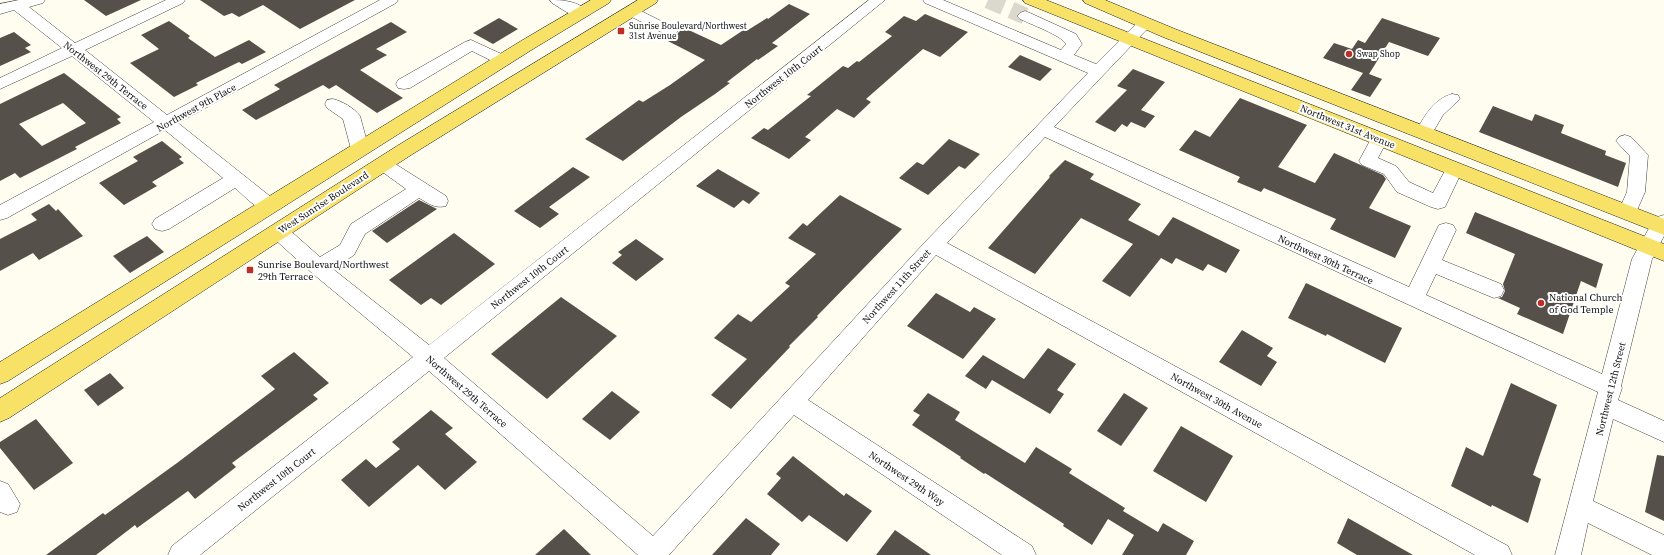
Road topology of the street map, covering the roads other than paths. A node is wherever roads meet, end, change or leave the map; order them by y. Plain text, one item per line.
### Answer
1 (38, 0) edge
2 (178, 0) edge
3 (391, 0) edge
4 (557, 0) edge
5 (603, 0) edge
6 (650, 0) edge
7 (878, 0) edge
8 (930, 0) edge
9 (1031, 0) tunnel mouth
10 (1091, 0) edge
11 (17, 5) junction
12 (958, 5) edge
13 (0, 9) edge
14 (631, 11) junction
15 (581, 13) junction
16 (1145, 23) junction
17 (670, 30) dead end
18 (1018, 37) junction
19 (1129, 39) junction
20 (73, 49) junction
21 (1064, 57) junction
22 (502, 60) junction
23 (1098, 71) junction
24 (0, 84) edge
25 (404, 84) dead end
26 (1452, 99) dead end
27 (333, 104) dead end
28 (166, 123) junction
29 (1042, 129) junction
30 (1424, 133) junction
31 (1379, 138) junction
32 (1625, 141) dead end
33 (360, 149) junction
34 (383, 164) junction
35 (1454, 169) junction
36 (319, 175) junction
37 (236, 179) junction
38 (419, 189) junction
39 (439, 201) dead end
40 (269, 206) junction
41 (1627, 212) junction
42 (0, 213) edge
43 (162, 224) dead end
44 (1663, 225) edge
45 (1446, 230) dead end
46 (278, 231) junction
47 (934, 245) junction
48 (1656, 250) edge
49 (237, 258) junction
50 (1430, 263) junction
51 (319, 268) junction
52 (1494, 290) dead end
53 (1414, 299) junction
54 (429, 358) junction
55 (3, 367) edge
56 (1609, 397) junction
57 (792, 401) junction
58 (0, 411) edge
59 (1664, 432) edge
60 (1580, 507) junction
61 (1664, 548) edge
62 (653, 554) edge
63 (181, 555) edge
64 (1022, 555) edge
65 (1499, 555) edge
66 (1568, 555) edge

1 - 11 street
2 - 20 street
3 - 28 street, Northwest 9th Place
4 - 15 street
5 - 15 main road
6 - 14 main road, West Sunrise Boulevard
7 - 54 street, Northwest 10th Court
8 - 12 street
9 - 19 main road, Northwest 31st Avenue
10 - 16 main road, Northwest 31st Avenue
11 - 13 street
11 - 20 street, Northwest 29th Terrace
12 - 18 street
14 - 17 street
14 - 34 main road, West Sunrise Boulevard
15 - 22 main road
16 - 19 street, Northwest 11th Street
16 - 30 main road, Northwest 31st Avenue
18 - 21 street
18 - 21 street
19 - 23 street, Northwest 11th Street
19 - 31 main road, Northwest 31st Avenue
20 - 24 street
20 - 28 street, Northwest 29th Terrace
21 - 23 street
22 - 25 street
22 - 33 main road
23 - 29 street, Northwest 11th Street
26 - 30 street
27 - 33 street
28 - 37 street, Northwest 29th Terrace
28 - 42 street, Northwest 9th Place
29 - 47 street, Northwest 11th Street
29 - 53 street, Northwest 30th Terrace
30 - 41 main road, Northwest 31st Avenue
31 - 35 main road, Northwest 31st Avenue
31 - 35 street
32 - 41 street
33 - 36 main road
34 - 38 street
34 - 46 main road, West Sunrise Boulevard
35 - 48 main road, Northwest 31st Avenue
36 - 40 main road
36 - 46 main road
37 - 40 street, Northwest 29th Terrace
37 - 43 street
38 - 39 street
38 - 51 street
40 - 49 main road
40 - 55 main road
41 - 44 main road, Northwest 31st Avenue
44 - 48 street, Northwest 12th Street
45 - 50 street
46 - 49 main road, West Sunrise Boulevard
46 - 51 street, Northwest 29th Terrace
47 - 57 street, Northwest 11th Street
47 - 65 street, Northwest 30th Avenue
48 - 56 street, Northwest 12th Street
49 - 58 main road, West Sunrise Boulevard
50 - 52 street
50 - 53 street
51 - 54 street, Northwest 29th Terrace
53 - 56 street, Northwest 30th Terrace
54 - 62 street, Northwest 29th Terrace
54 - 63 street, Northwest 10th Court
56 - 59 street, Northwest 30th Terrace
56 - 60 street, Northwest 12th Street
57 - 62 street, Northwest 11th Street
57 - 64 street, Northwest 29th Way
60 - 61 street
60 - 66 street, Northwest 12th Street

